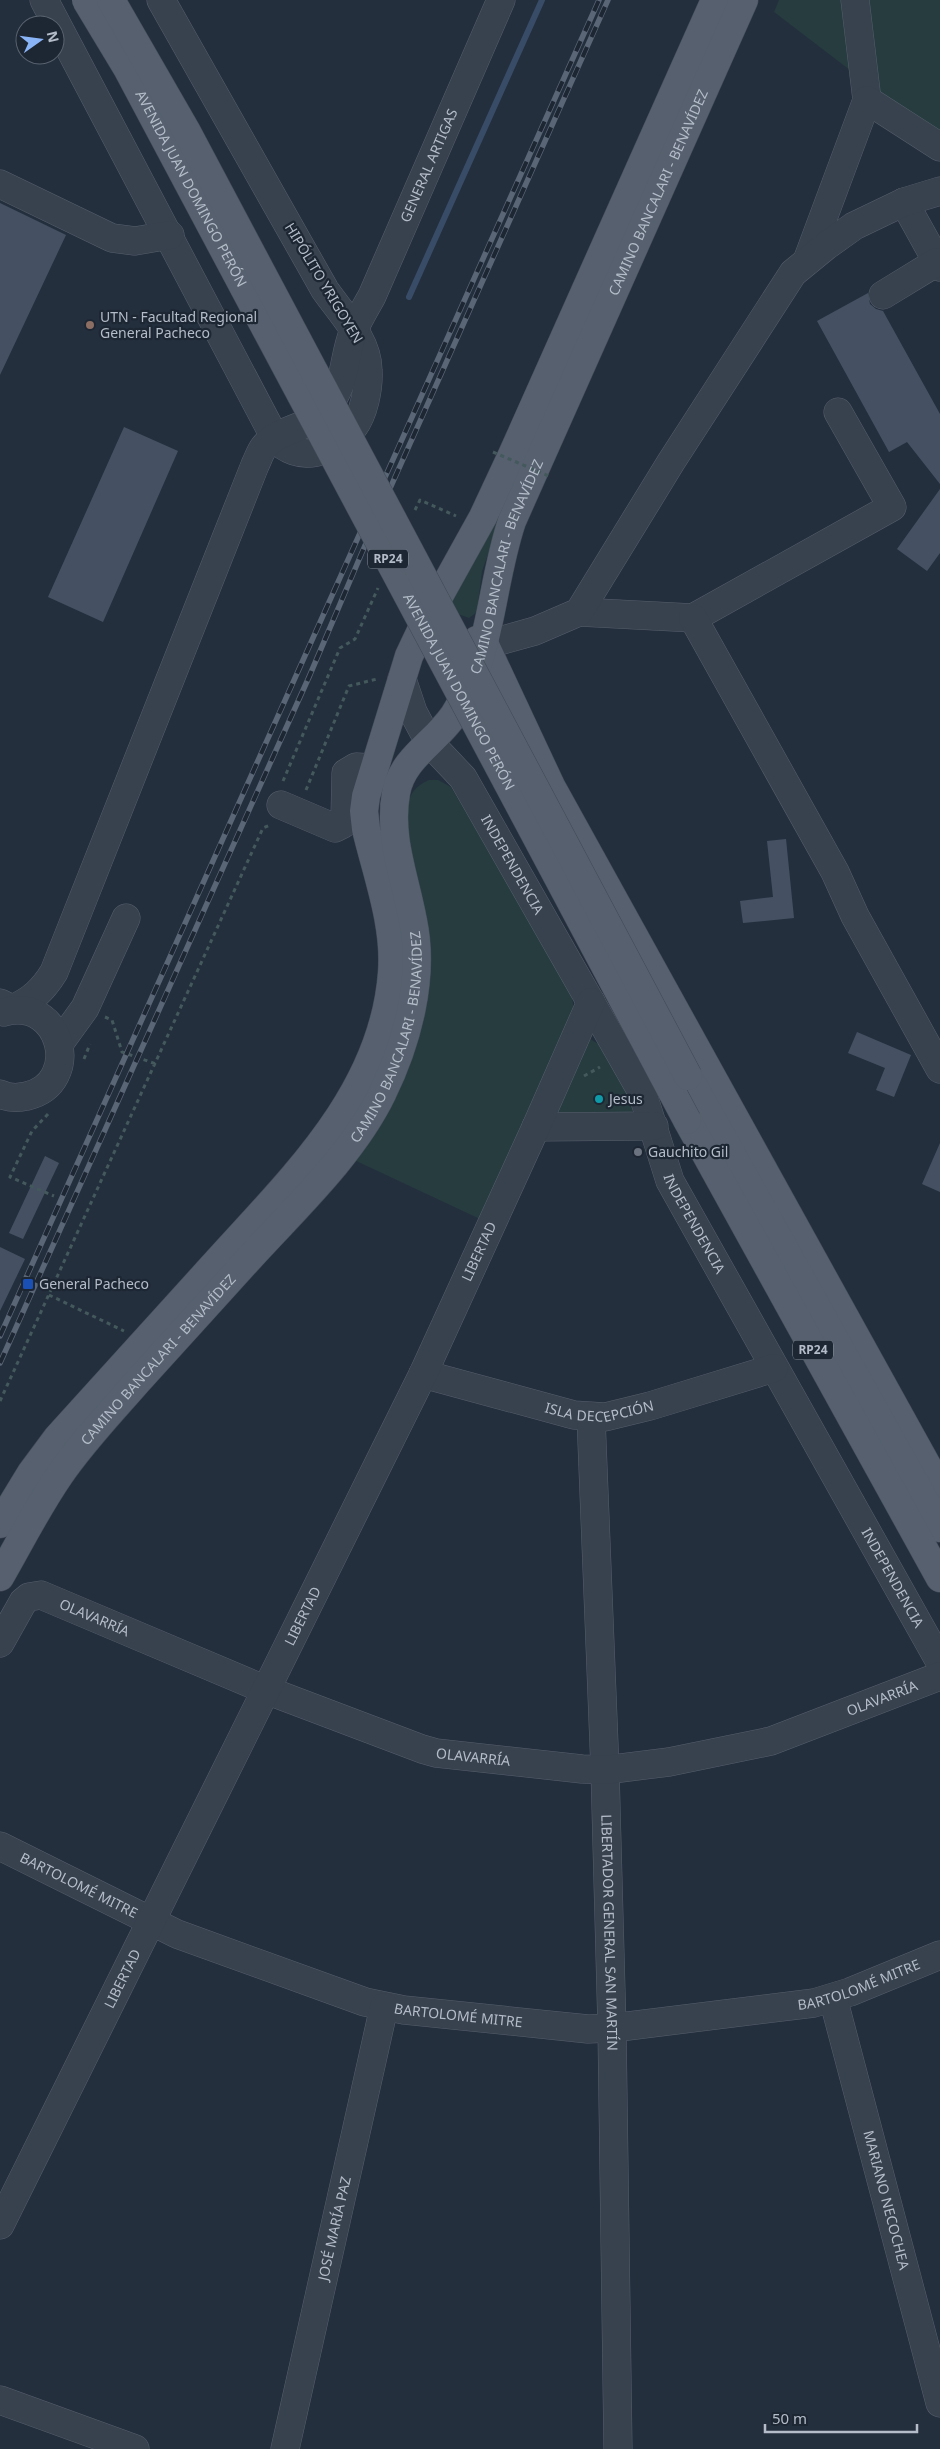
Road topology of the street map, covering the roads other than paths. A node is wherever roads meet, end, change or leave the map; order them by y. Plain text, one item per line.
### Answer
1 (44, 0) edge
2 (86, 0) edge
3 (111, 0) edge
4 (160, 0) edge
5 (501, 0) edge
6 (715, 0) edge
7 (744, 0) edge
8 (855, 0) edge
9 (867, 100) junction
10 (940, 147) edge
11 (0, 184) edge
12 (940, 191) edge
13 (904, 202) junction
14 (170, 235) junction
15 (807, 261) junction
16 (939, 265) edge
17 (883, 295) dead end
18 (354, 331) junction
19 (838, 412) dead end
20 (274, 438) junction
21 (430, 612) junction
22 (579, 612) junction
23 (693, 618) junction
24 (485, 645) junction
25 (404, 675) junction
26 (429, 742) junction
27 (374, 768) junction
28 (282, 805) road end
29 (126, 918) dead end
30 (54, 972) junction
31 (591, 1002) junction
32 (4, 1008) edge
33 (54, 1033) junction
34 (940, 1069) edge
35 (0, 1094) edge
36 (654, 1126) junction
37 (536, 1127) junction
38 (774, 1368) junction
39 (424, 1374) junction
40 (591, 1417) junction
41 (940, 1488) edge
42 (0, 1524) edge
43 (940, 1528) edge
44 (0, 1578) edge
45 (940, 1578) edge
46 (0, 1644) edge
47 (940, 1662) edge
48 (940, 1676) edge
49 (266, 1690) junction
50 (605, 1770) junction
51 (0, 1846) edge
52 (151, 1922) junction
53 (940, 1955) edge
54 (833, 1998) junction
55 (384, 2007) junction
56 (612, 2028) junction
57 (0, 2224) edge
58 (0, 2400) edge
59 (940, 2403) edge
60 (135, 2449) edge
61 (285, 2449) edge
62 (618, 2449) edge

1 - 14 street
2 - 45 main road, AVENIDA JUAN DOMINGO PERÓN / RP24, bridge
3 - 43 main road, RP24, bridge
4 - 18 street, HIPÓLITO YRIGOYEN
5 - 18 street, GENERAL ARTIGAS
6 - 21 main road, CAMINO BANCALARI - BENAVÍDEZ
7 - 24 main road, CAMINO BANCALARI - BENAVÍDEZ
8 - 9 street
9 - 10 street
9 - 15 street
11 - 14 street
12 - 13 street
13 - 15 street
13 - 16 street
14 - 20 street
15 - 22 street
16 - 17 street
18 - 20 street, GENERAL ARTIGAS
19 - 23 street
20 - 30 street
21 - 24 main road
21 - 25 main road, CAMINO BANCALARI - BENAVÍDEZ
22 - 23 street
22 - 24 street
23 - 34 street
24 - 26 main road, CAMINO BANCALARI - BENAVÍDEZ
24 - 41 main road
25 - 26 street, INDEPENDENCIA
25 - 27 main road, CAMINO BANCALARI - BENAVÍDEZ
26 - 31 street, INDEPENDENCIA
26 - 44 main road, CAMINO BANCALARI - BENAVÍDEZ
27 - 28 street
27 - 42 main road, CAMINO BANCALARI - BENAVÍDEZ
29 - 33 street
30 - 32 street
30 - 33 street
31 - 36 street, INDEPENDENCIA
31 - 37 street, LIBERTAD
32 - 33 street
33 - 35 street
36 - 37 street
36 - 38 street, INDEPENDENCIA
37 - 39 street, LIBERTAD
38 - 40 street, ISLA DECEPCIÓN
38 - 47 street, INDEPENDENCIA
39 - 40 street, ISLA DECEPCIÓN
39 - 49 street, LIBERTAD
40 - 50 street, LIBERTADOR GENERAL SAN MARTÍN
46 - 49 street, OLAVARRÍA
48 - 50 street, OLAVARRÍA
49 - 50 street, OLAVARRÍA
49 - 52 street, LIBERTAD
50 - 56 street, LIBERTADOR GENERAL SAN MARTÍN
51 - 52 street, BARTOLOMÉ MITRE
52 - 55 street, BARTOLOMÉ MITRE
52 - 57 street, LIBERTAD
53 - 54 street, BARTOLOMÉ MITRE
54 - 56 street, BARTOLOMÉ MITRE
54 - 59 street, MARIANO NECOCHEA
55 - 56 street, BARTOLOMÉ MITRE
55 - 61 street, JOSÉ MARÍA PAZ
56 - 62 street, LIBERTADOR GENERAL SAN MARTÍN
58 - 60 street

